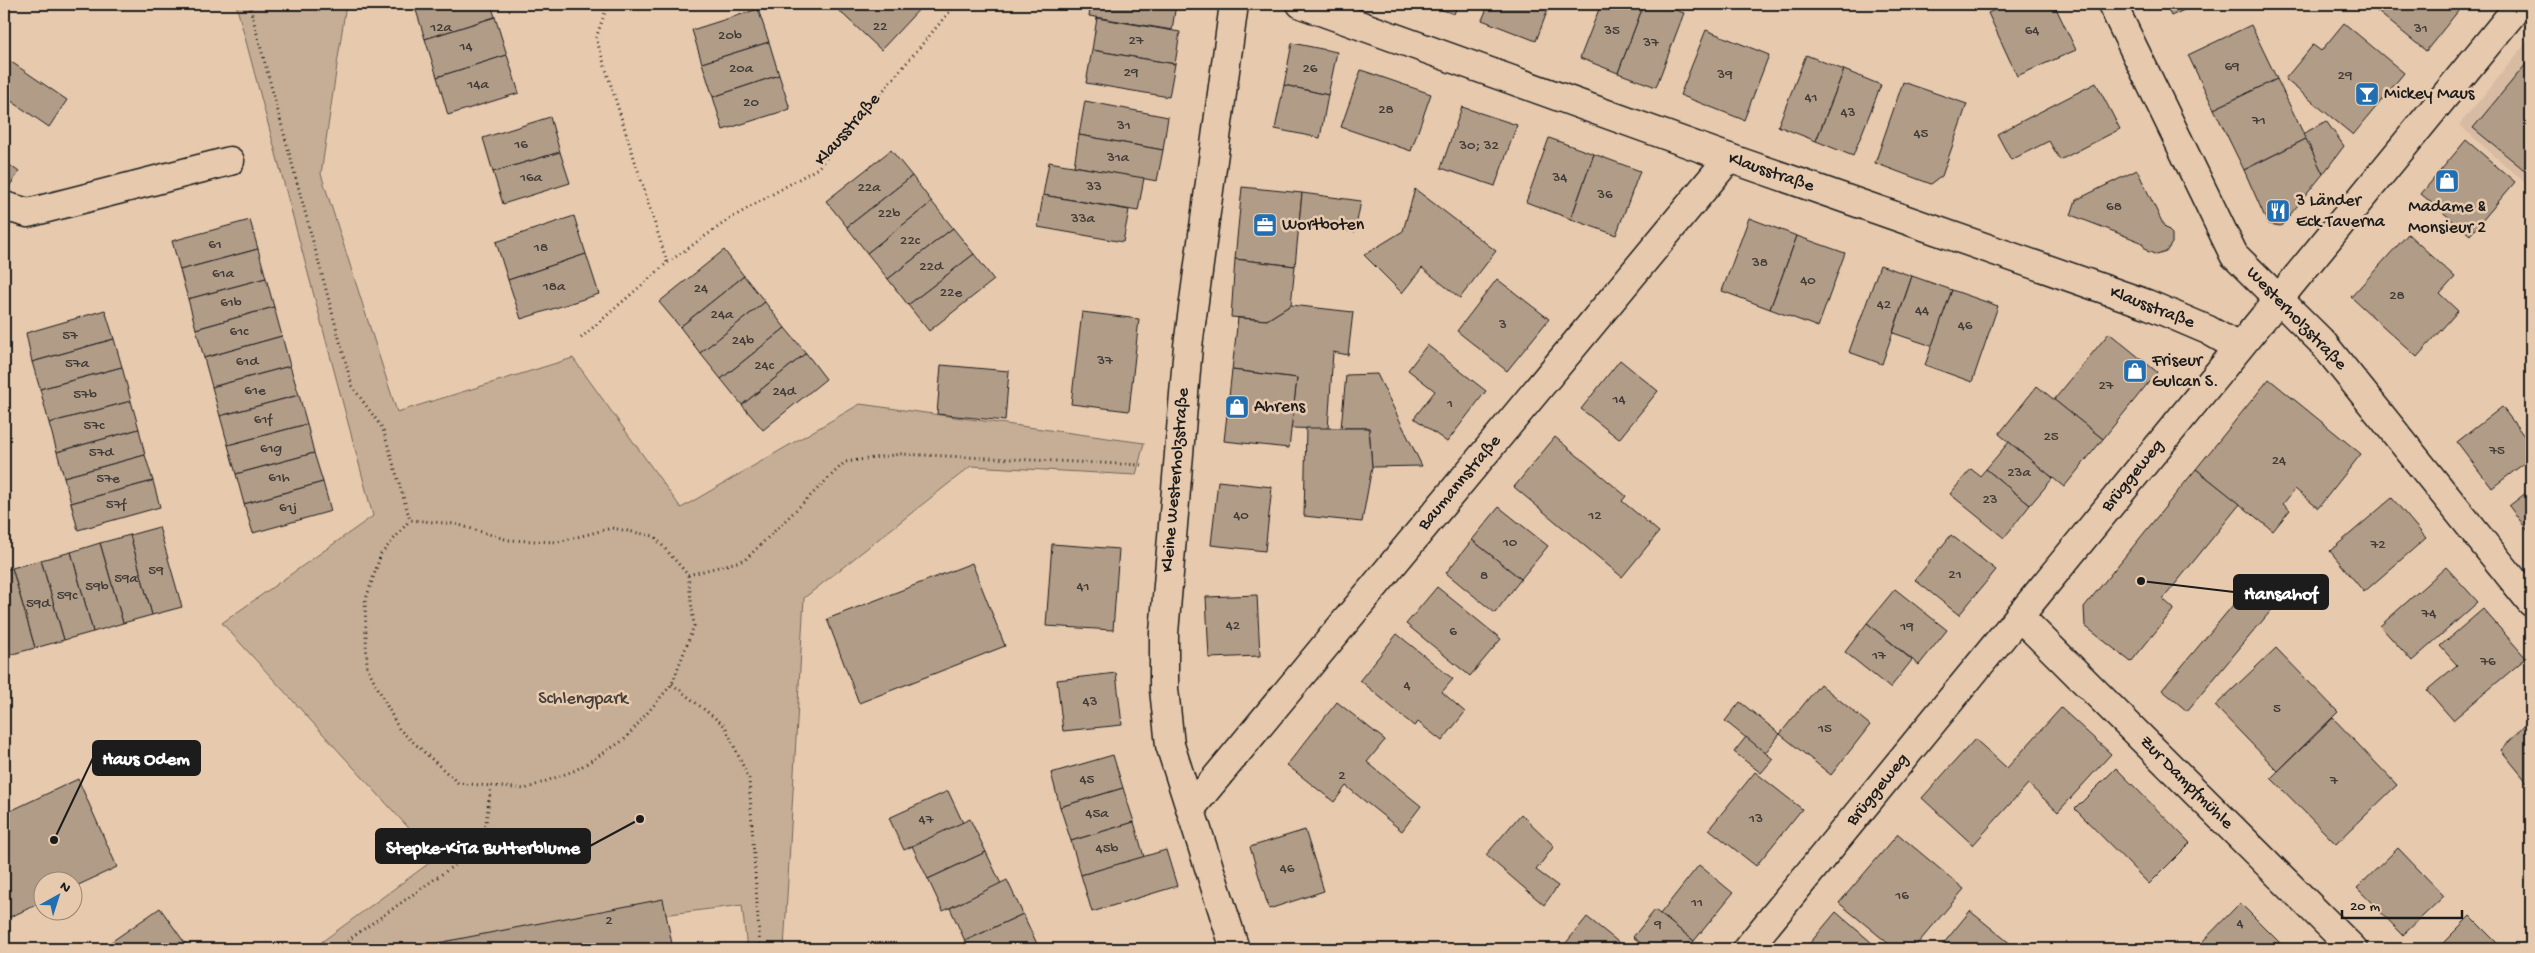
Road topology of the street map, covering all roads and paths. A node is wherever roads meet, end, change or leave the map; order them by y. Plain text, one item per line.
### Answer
1 (249, 4) edge
2 (608, 4) edge
3 (956, 4) edge
4 (1234, 4) edge
5 (1301, 4) edge
6 (2112, 4) edge
7 (2520, 4) edge
8 (1729, 158) junction
9 (230, 161) dead end
10 (4, 206) edge
11 (667, 262) junction
12 (2277, 298) junction
13 (581, 338) dead end
14 (2238, 347) junction
15 (1177, 467) junction
16 (410, 520) junction
17 (688, 575) junction
18 (2531, 602) edge
19 (2020, 617) junction
20 (672, 684) junction
21 (491, 786) junction
22 (1191, 808) junction
23 (342, 949) edge
24 (760, 949) edge
25 (1234, 949) edge
26 (1747, 949) edge
27 (2353, 949) edge

1 - 16 path
2 - 11 path
3 - 11 path, Klausstraße
4 - 15 street, Kleine Westerholzstraße
5 - 8 street, Klausstraße
6 - 12 street, Westerholzstraße
7 - 12 street, Brüggeweg
8 - 14 street, Klausstraße
8 - 22 street, Baumannstraße
9 - 10 street
11 - 13 path, Klausstraße
12 - 14 street, Brüggeweg
12 - 18 street, Westerholzstraße
14 - 19 street, Brüggeweg
15 - 17 path
15 - 22 street, Kleine Westerholzstraße
16 - 17 path
16 - 21 path
17 - 20 path
19 - 26 street, Brüggeweg
19 - 27 street, Zur Dampfmühle
20 - 21 path
20 - 24 path
21 - 23 path
22 - 25 street, Kleine Westerholzstraße

